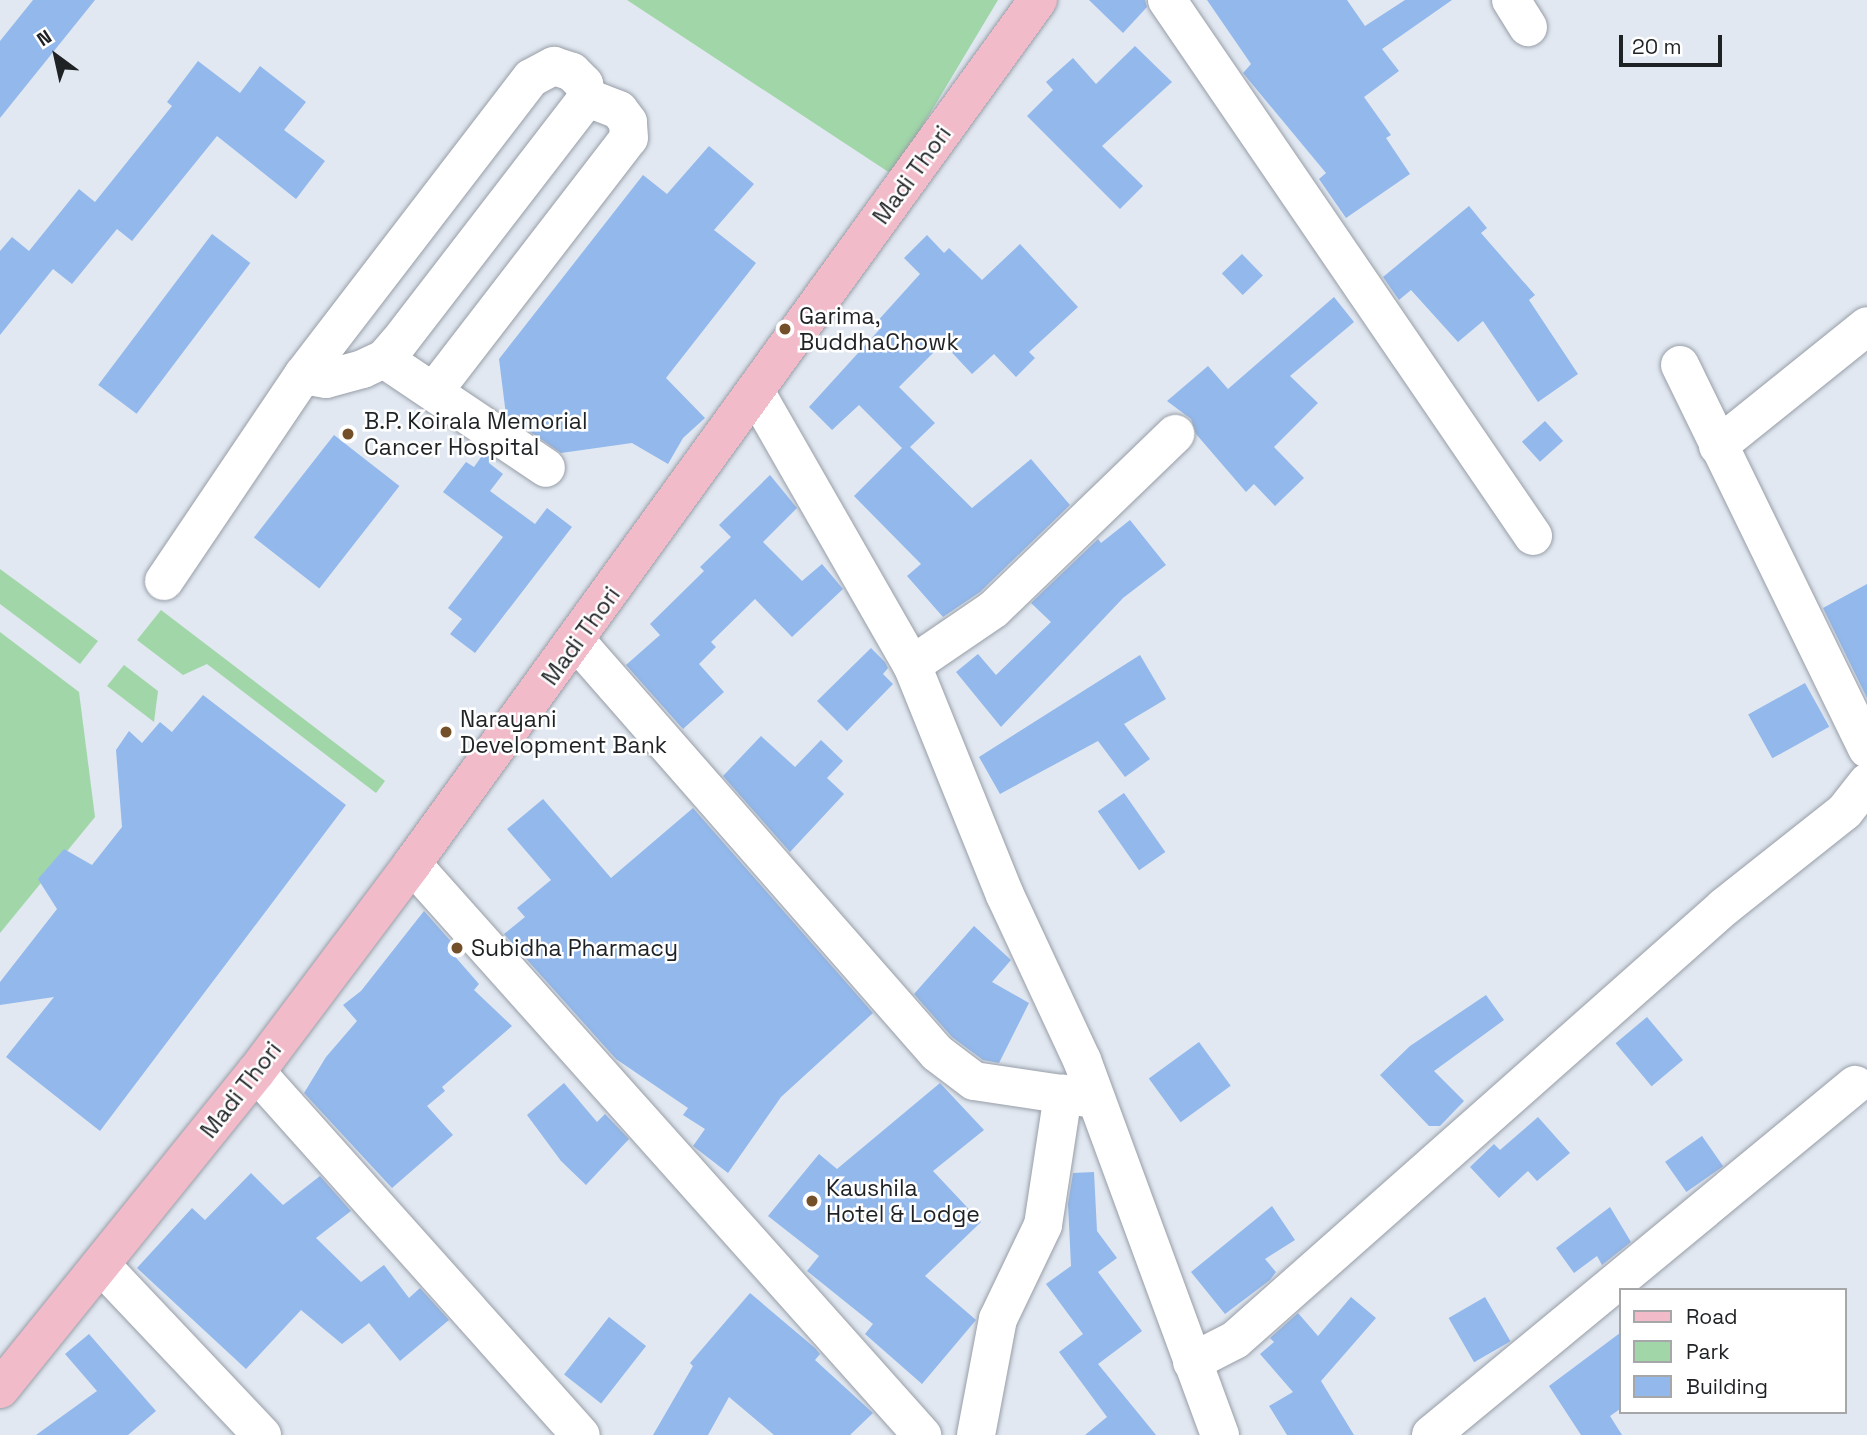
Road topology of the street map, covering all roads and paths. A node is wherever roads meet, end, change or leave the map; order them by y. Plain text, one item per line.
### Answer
1 (1038, 0) edge
2 (1167, 0) edge
3 (587, 98) junction
4 (1867, 326) edge
5 (384, 359) junction
6 (1680, 365) dead end
7 (303, 375) junction
8 (434, 391) junction
9 (756, 393) junction
10 (1175, 434) dead end
11 (1718, 446) junction
12 (546, 468) dead end
13 (1534, 536) dead end
14 (164, 581) dead end
15 (577, 642) junction
16 (912, 665) junction
17 (1867, 749) edge
18 (1867, 783) edge
19 (412, 864) junction
20 (256, 1072) junction
21 (1855, 1085) dead end
22 (1079, 1097) junction
23 (103, 1266) junction
24 (1192, 1362) junction
25 (0, 1389) edge
26 (262, 1435) edge
27 (581, 1435) edge
28 (922, 1435) edge
29 (975, 1435) edge
30 (1220, 1435) edge
31 (1432, 1435) edge

1 - 9 main road, Madi Thori
2 - 13 street
3 - 5 street
3 - 7 street
3 - 8 street
4 - 11 street
5 - 7 street
5 - 8 street
6 - 11 street
7 - 14 street
8 - 12 street
9 - 15 main road, Madi Thori
9 - 16 street
10 - 16 street
11 - 17 street
15 - 19 main road, Madi Thori
15 - 22 street
16 - 22 street
18 - 24 street
19 - 20 main road, Madi Thori
19 - 28 street
20 - 23 main road, Madi Thori
20 - 27 street
21 - 31 street
22 - 24 street
22 - 29 street
23 - 25 main road, Madi Thori
23 - 26 street
24 - 30 street

